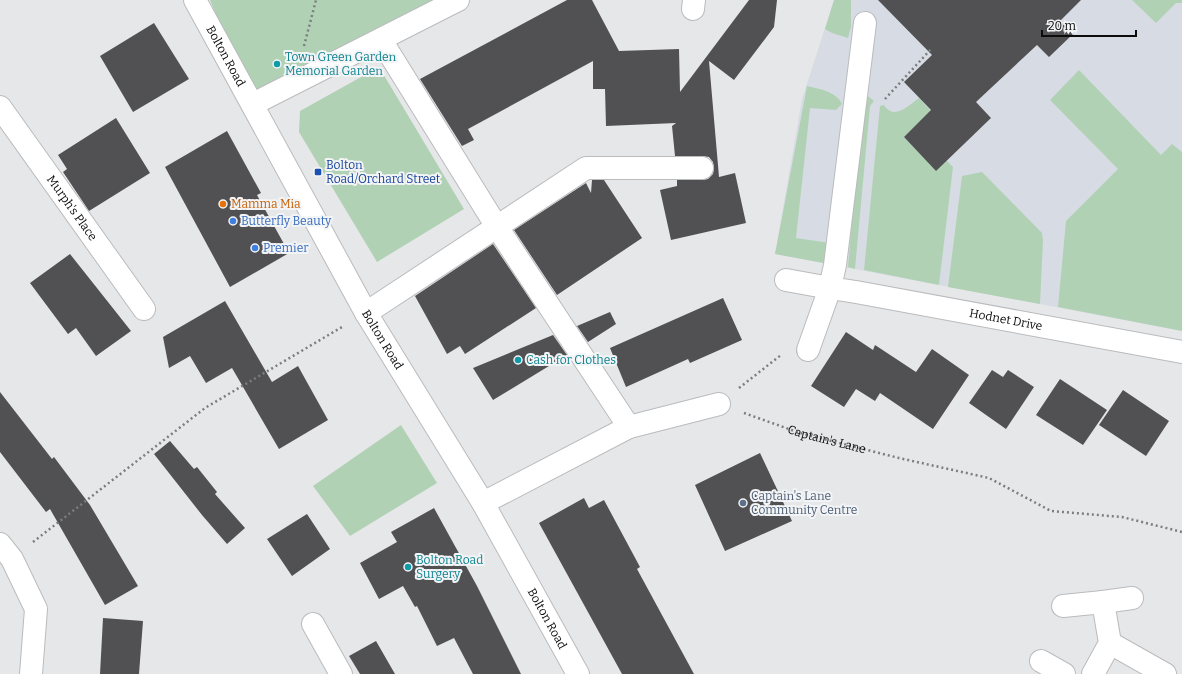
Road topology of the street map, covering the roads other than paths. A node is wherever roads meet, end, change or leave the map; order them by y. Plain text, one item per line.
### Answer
1 (195, 0) edge
2 (458, 0) edge
3 (865, 23) dead end
4 (381, 40) junction
5 (253, 104) junction
6 (0, 107) edge
7 (702, 168) dead end
8 (497, 226) junction
9 (786, 280) dead end
10 (830, 288) junction
11 (144, 309) dead end
12 (366, 313) junction
13 (808, 350) dead end
14 (1182, 352) edge
15 (719, 404) road end
16 (629, 427) junction
17 (483, 503) junction
18 (6, 552) edge
19 (1132, 598) dead end
20 (1103, 602) junction
21 (1063, 606) dead end
22 (313, 624) dead end
23 (1110, 643) junction
24 (1041, 660) dead end
25 (31, 674) edge
26 (341, 674) edge
27 (578, 674) edge
28 (1064, 674) edge
29 (1093, 674) edge
30 (1165, 674) edge

1 - 5 street, Bolton Road
2 - 4 street
3 - 10 street
4 - 5 street
4 - 8 street
5 - 12 street, Bolton Road
6 - 11 street, Murph's Place
7 - 8 street
8 - 12 street
8 - 16 street
9 - 10 street, Hodnet Drive
10 - 13 street
10 - 14 street, Hodnet Drive
12 - 17 street, Bolton Road
15 - 16 street
16 - 17 street
17 - 27 street, Bolton Road
18 - 25 street
19 - 20 street
20 - 21 street
20 - 23 street
22 - 26 street
23 - 29 street
23 - 30 street
24 - 28 street

